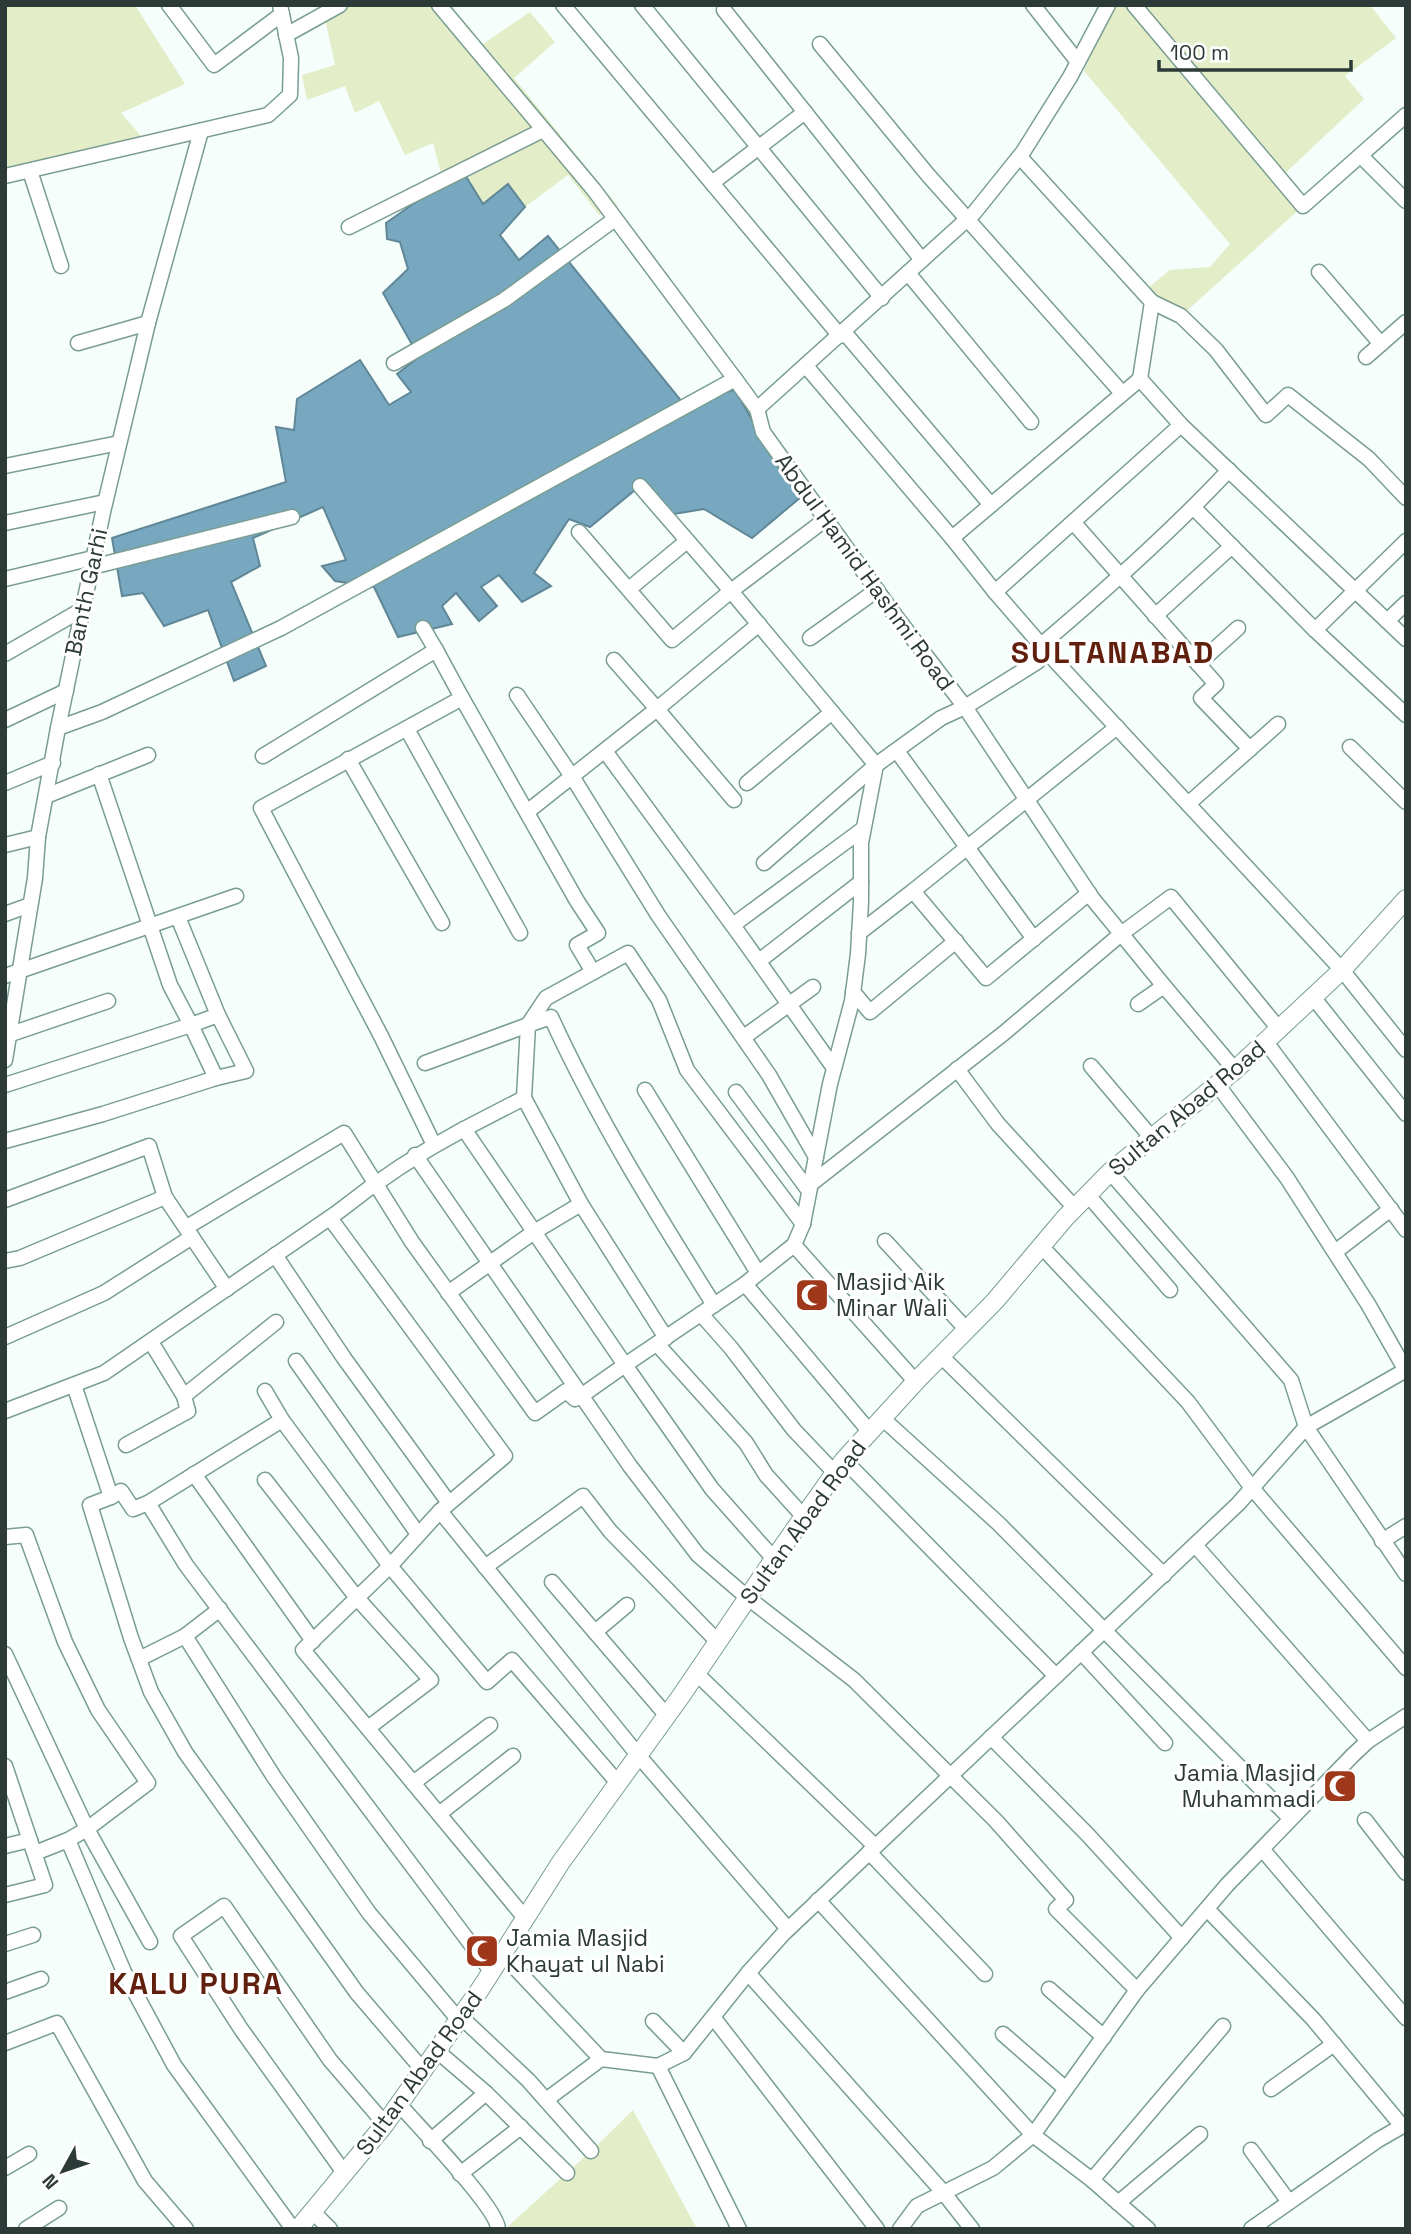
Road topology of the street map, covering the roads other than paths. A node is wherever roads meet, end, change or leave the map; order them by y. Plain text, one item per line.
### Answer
1 (340, 5) edge
2 (439, 5) edge
3 (563, 5) edge
4 (642, 5) edge
5 (1033, 5) edge
6 (1108, 5) edge
7 (1134, 5) edge
8 (174, 7) edge
9 (281, 9) edge
10 (724, 10) dead end
11 (286, 36) junction
12 (820, 44) dead end
13 (1078, 62) junction
14 (805, 112) junction
15 (1406, 115) edge
16 (543, 130) junction
17 (201, 131) junction
18 (759, 147) junction
19 (1362, 156) junction
20 (1020, 157) junction
21 (30, 171) junction
22 (5, 176) edge
23 (712, 183) junction
24 (1406, 201) edge
25 (968, 218) junction
26 (615, 219) junction
27 (349, 227) dead end
28 (922, 261) junction
29 (61, 266) dead end
30 (1319, 272) dead end
31 (908, 273) junction
32 (882, 298) junction
33 (1152, 302) junction
34 (1406, 322) edge
35 (148, 323) junction
36 (842, 333) junction
37 (78, 343) dead end
38 (1381, 344) junction
39 (1366, 357) dead end
40 (394, 363) dead end
41 (806, 366) junction
42 (735, 379) junction
43 (1140, 379) junction
44 (1122, 393) junction
45 (757, 409) junction
46 (1031, 422) dead end
47 (1181, 425) junction
48 (119, 443) junction
49 (5, 467) edge
50 (1229, 470) junction
51 (640, 486) dead end
52 (1406, 498) edge
53 (105, 502) junction
54 (991, 505) junction
55 (1194, 508) junction
56 (292, 517) dead end
57 (826, 519) junction
58 (1073, 522) junction
59 (5, 523) edge
60 (579, 532) dead end
61 (952, 538) junction
62 (687, 541) junction
63 (1406, 541) edge
64 (1232, 547) junction
65 (92, 563) junction
66 (1120, 578) junction
67 (5, 579) edge
68 (629, 589) junction
69 (877, 590) junction
70 (731, 591) junction
71 (1355, 591) junction
72 (995, 592) junction
73 (1406, 603) edge
74 (83, 609) junction
75 (1155, 616) junction
76 (1387, 621) junction
77 (759, 624) junction
78 (423, 628) dead end
79 (1238, 628) dead end
80 (1315, 629) junction
81 (810, 638) dead end
82 (1406, 639) edge
83 (1044, 648) junction
84 (436, 650) junction
85 (5, 654) edge
86 (614, 660) dead end
87 (1198, 664) junction
88 (66, 691) junction
89 (517, 695) dead end
90 (462, 698) junction
91 (965, 707) junction
92 (657, 709) junction
93 (832, 712) junction
94 (1406, 715) edge
95 (5, 720) edge
96 (1278, 724) dead end
97 (1117, 727) junction
98 (58, 728) junction
99 (407, 729) junction
100 (1350, 747) dead end
101 (1250, 748) junction
102 (605, 751) junction
103 (897, 751) junction
104 (148, 755) dead end
105 (263, 756) dead end
106 (348, 758) junction
107 (53, 763) junction
108 (876, 765) junction
109 (99, 774) junction
110 (573, 778) junction
111 (5, 783) edge
112 (747, 783) dead end
113 (46, 796) junction
114 (1026, 799) junction
115 (734, 800) dead end
116 (1406, 802) edge
117 (1188, 804) junction
118 (527, 813) junction
119 (863, 829) junction
120 (38, 836) junction
121 (5, 845) edge
122 (967, 848) junction
123 (764, 863) dead end
124 (861, 882) junction
125 (913, 891) junction
126 (1089, 893) junction
127 (236, 896) dead end
128 (1406, 899) edge
129 (30, 905) junction
130 (5, 914) edge
131 (178, 917) junction
132 (442, 923) dead end
133 (733, 925) junction
134 (150, 926) junction
135 (520, 933) dead end
136 (859, 933) junction
137 (1122, 934) junction
138 (1034, 939) junction
139 (956, 941) junction
140 (759, 961) junction
141 (1342, 970) junction
142 (593, 972) junction
143 (12, 974) edge
144 (1164, 986) junction
145 (813, 987) dead end
146 (853, 992) junction
147 (1313, 997) junction
148 (108, 1001) dead end
149 (790, 1004) junction
150 (1138, 1004) dead end
151 (218, 1015) junction
152 (191, 1025) junction
153 (528, 1025) junction
154 (1272, 1035) junction
155 (7, 1036) edge
156 (744, 1037) junction
157 (1406, 1049) edge
158 (5, 1060) edge
159 (425, 1063) dead end
160 (1091, 1066) dead end
161 (834, 1068) junction
162 (957, 1069) junction
163 (1235, 1070) junction
164 (215, 1078) junction
165 (1217, 1084) junction
166 (5, 1085) edge
167 (645, 1090) dead end
168 (736, 1092) dead end
169 (524, 1098) junction
170 (1406, 1114) edge
171 (464, 1129) junction
172 (1151, 1137) junction
173 (5, 1140) edge
174 (434, 1145) junction
175 (415, 1155) junction
176 (816, 1157) junction
177 (1110, 1172) junction
178 (374, 1183) junction
179 (810, 1187) junction
180 (1088, 1195) junction
181 (165, 1197) junction
182 (5, 1200) edge
183 (580, 1204) junction
184 (1075, 1208) junction
185 (1391, 1209) junction
186 (330, 1218) junction
187 (803, 1224) junction
188 (1406, 1230) edge
189 (190, 1232) junction
190 (534, 1232) junction
191 (885, 1241) dead end
192 (794, 1245) junction
193 (1041, 1246) junction
194 (1335, 1252) junction
195 (275, 1255) junction
196 (5, 1261) edge
197 (489, 1263) junction
198 (758, 1273) junction
199 (745, 1284) junction
200 (227, 1289) junction
201 (1170, 1290) dead end
202 (449, 1293) junction
203 (714, 1305) junction
204 (701, 1314) junction
205 (276, 1322) dead end
206 (967, 1330) junction
207 (5, 1337) edge
208 (661, 1341) junction
209 (151, 1342) junction
210 (941, 1356) junction
211 (296, 1361) dead end
212 (625, 1365) junction
213 (1406, 1370) edge
214 (916, 1382) junction
215 (74, 1384) junction
216 (265, 1391) dead end
217 (184, 1395) junction
218 (581, 1396) junction
219 (5, 1411) edge
220 (883, 1418) junction
221 (282, 1420) junction
222 (1306, 1427) junction
223 (870, 1432) junction
224 (126, 1444) dead end
225 (840, 1466) junction
226 (194, 1474) junction
227 (265, 1480) dead end
228 (1252, 1488) junction
229 (111, 1497) junction
230 (148, 1503) junction
231 (444, 1507) junction
232 (804, 1517) junction
233 (1406, 1525) edge
234 (418, 1535) junction
235 (5, 1537) edge
236 (1382, 1541) junction
237 (1195, 1545) junction
238 (774, 1559) junction
239 (390, 1566) junction
240 (485, 1567) junction
241 (1406, 1574) edge
242 (1164, 1575) junction
243 (552, 1582) dead end
244 (357, 1598) junction
245 (748, 1598) junction
246 (627, 1605) dead end
247 (220, 1609) junction
248 (1105, 1631) junction
249 (595, 1632) junction
250 (185, 1636) junction
251 (313, 1641) junction
252 (718, 1641) junction
253 (1081, 1653) junction
254 (5, 1654) edge
255 (139, 1659) junction
256 (1406, 1668) edge
257 (696, 1673) junction
258 (1056, 1676) junction
259 (667, 1716) junction
260 (1406, 1716) edge
261 (489, 1726) dead end
262 (368, 1728) junction
263 (990, 1737) junction
264 (1368, 1741) junction
265 (1165, 1743) dead end
266 (638, 1755) junction
267 (513, 1756) dead end
268 (5, 1766) edge
269 (950, 1775) junction
270 (413, 1783) junction
271 (618, 1783) junction
272 (439, 1814) junction
273 (1290, 1818) junction
274 (1365, 1820) dead end
275 (87, 1829) junction
276 (68, 1840) junction
277 (5, 1846) edge
278 (32, 1847) junction
279 (872, 1849) junction
280 (1262, 1849) junction
281 (1406, 1873) edge
282 (5, 1895) edge
283 (818, 1900) junction
284 (1207, 1909) junction
285 (525, 1918) junction
286 (788, 1929) junction
287 (33, 1936) dead end
288 (1182, 1938) junction
289 (150, 1941) dead end
290 (5, 1944) edge
291 (502, 1954) junction
292 (491, 1971) junction
293 (748, 1973) junction
294 (985, 1975) dead end
295 (41, 1979) dead end
296 (1049, 1989) dead end
297 (1137, 1990) junction
298 (5, 1992) edge
299 (713, 2017) junction
300 (459, 2018) junction
301 (1406, 2018) edge
302 (653, 2021) dead end
303 (1223, 2026) dead end
304 (1003, 2034) dead end
305 (1104, 2037) junction
306 (5, 2043) edge
307 (1334, 2044) junction
308 (436, 2050) junction
309 (684, 2053) junction
310 (601, 2059) junction
311 (658, 2066) junction
312 (422, 2069) junction
313 (1066, 2089) junction
314 (1271, 2089) dead end
315 (486, 2093) junction
316 (546, 2100) junction
317 (398, 2105) junction
318 (385, 2124) junction
319 (1404, 2125) edge
320 (521, 2127) junction
321 (1200, 2134) dead end
322 (1032, 2136) junction
323 (430, 2141) junction
324 (1251, 2150) dead end
325 (591, 2151) dead end
326 (29, 2154) dead end
327 (5, 2168) edge
328 (567, 2173) dead end
329 (345, 2174) junction
330 (460, 2175) junction
331 (1092, 2180) junction
332 (943, 2192) junction
333 (1289, 2202) junction
334 (1118, 2203) junction
335 (59, 2208) dead end
336 (312, 2211) junction
337 (31, 2227) edge
338 (186, 2229) edge
339 (295, 2229) edge
340 (330, 2229) edge
341 (498, 2229) edge
342 (739, 2229) edge
343 (877, 2229) edge
344 (900, 2229) edge
345 (972, 2229) edge
346 (1148, 2229) edge
347 (1251, 2229) edge

1 - 11 street
2 - 16 street, Abdul Hamid Hashmi Road
3 - 23 street
4 - 18 street
5 - 13 street
6 - 13 street
7 - 19 street
8 - 9 street
9 - 11 street
10 - 14 street
11 - 17 street
12 - 25 street
13 - 20 street
14 - 18 street
14 - 28 street
15 - 19 street
16 - 26 street, Abdul Hamid Hashmi Road
16 - 27 street
17 - 21 street
17 - 35 street, Banth Garhi
18 - 23 street
18 - 32 street
19 - 24 street
20 - 25 street
20 - 33 street
21 - 22 street
21 - 29 street
23 - 36 street
25 - 28 street
25 - 44 street
26 - 40 street
26 - 42 street, Abdul Hamid Hashmi Road
28 - 31 street
30 - 38 street
31 - 32 street
31 - 46 street
32 - 36 street
33 - 43 street
33 - 52 street
34 - 38 street
35 - 37 street
35 - 48 street, Banth Garhi
36 - 41 street
36 - 54 street
38 - 39 street
41 - 45 street
41 - 61 street
42 - 45 street, Abdul Hamid Hashmi Road
42 - 98 street
43 - 44 street
43 - 47 street
44 - 54 street
45 - 57 street, Abdul Hamid Hashmi Road
47 - 50 street
47 - 58 street
48 - 49 street
48 - 53 street, Banth Garhi
50 - 55 street
50 - 71 street
51 - 62 street
53 - 59 street
53 - 65 street, Banth Garhi
54 - 61 street
55 - 64 street
55 - 66 street
56 - 65 street
57 - 69 street, Abdul Hamid Hashmi Road
57 - 70 street
58 - 66 street
58 - 72 street
60 - 68 street
61 - 72 street
62 - 68 street
62 - 70 street
63 - 71 street
64 - 75 street
64 - 80 street
65 - 67 street
65 - 74 street, Banth Garhi
66 - 75 street
66 - 83 street
68 - 70 street
69 - 81 street
69 - 91 street, Abdul Hamid Hashmi Road
70 - 77 street
71 - 76 street
71 - 80 street
72 - 83 street
73 - 76 street
74 - 85 street
74 - 88 street, Banth Garhi
75 - 87 street
76 - 82 street
77 - 92 street
77 - 93 street
78 - 84 street
79 - 87 street
80 - 94 street
83 - 91 street
83 - 97 street
84 - 90 street
84 - 105 street
86 - 92 street
87 - 101 street
88 - 95 street
88 - 98 street, Banth Garhi
89 - 110 street
90 - 99 street
90 - 118 street
91 - 103 street, Abdul Hamid Hashmi Road
91 - 114 street
92 - 102 street
92 - 115 street
93 - 108 street
93 - 112 street
96 - 101 street
97 - 114 street
97 - 117 street
98 - 107 street, Banth Garhi
99 - 106 street
99 - 135 street
100 - 116 street
101 - 117 street
102 - 110 street
102 - 133 street
103 - 108 street, Abdul Hamid Hashmi Road
103 - 122 street
104 - 109 street
106 - 132 street
106 - 174 street
107 - 111 street
107 - 113 street, Banth Garhi
108 - 119 street
108 - 123 street, Abdul Hamid Hashmi Road
109 - 113 street
109 - 134 street
110 - 118 street
110 - 156 street
113 - 120 street, Banth Garhi
114 - 122 street
114 - 126 street
117 - 141 street
118 - 142 street
119 - 124 street
119 - 133 street
120 - 121 street
120 - 129 street, Banth Garhi
122 - 125 street
122 - 138 street
124 - 136 street
124 - 140 street
125 - 136 street
125 - 139 street
126 - 137 street
126 - 138 street
127 - 131 street
128 - 141 street, Sultan Abad Road
129 - 130 street
129 - 143 street, Banth Garhi
131 - 134 street
131 - 151 street
133 - 140 street
134 - 143 street
134 - 152 street
136 - 146 street
137 - 144 street
137 - 154 street
137 - 162 street
138 - 139 street
139 - 146 street
140 - 149 street
141 - 147 street, Sultan Abad Road
141 - 157 street
142 - 153 street
142 - 187 street
143 - 155 street, Banth Garhi
144 - 150 street
144 - 163 street
145 - 149 street
146 - 161 street
147 - 154 street, Sultan Abad Road
147 - 170 street
148 - 155 street
149 - 156 street
149 - 161 street
151 - 152 street
151 - 164 street
152 - 164 street
152 - 166 street
153 - 159 street
153 - 169 street
153 - 203 street
154 - 163 street, Sultan Abad Road
154 - 185 street
155 - 158 street, Banth Garhi
156 - 176 street
160 - 172 street
161 - 176 street
162 - 179 street
162 - 184 street
163 - 165 street, Sultan Abad Road
164 - 173 street
165 - 172 street, Sultan Abad Road
165 - 194 street
167 - 198 street
168 - 179 street
169 - 171 street
169 - 183 street
171 - 174 street
171 - 190 street
172 - 177 street, Sultan Abad Road
174 - 175 street
175 - 178 street
175 - 197 street
176 - 179 street
177 - 180 street, Sultan Abad Road
177 - 222 street
178 - 186 street
178 - 189 street
178 - 202 street
179 - 187 street
180 - 184 street, Sultan Abad Road
180 - 201 street
181 - 182 street
181 - 189 street
181 - 196 street
183 - 190 street
183 - 208 street
184 - 193 street, Sultan Abad Road
185 - 188 street
185 - 194 street
186 - 195 street
186 - 231 street
187 - 192 street
189 - 200 street
189 - 207 street
190 - 197 street
190 - 212 street
191 - 206 street
192 - 198 street
192 - 214 street
193 - 206 street, Sultan Abad Road
193 - 228 street
194 - 213 street
195 - 200 street
195 - 231 street
197 - 202 street
197 - 218 street
198 - 199 street
199 - 203 street
199 - 223 street
200 - 209 street
202 - 218 street
203 - 204 street
204 - 208 street
204 - 225 street
205 - 217 street
206 - 210 street, Sultan Abad Road
208 - 212 street
208 - 232 street
209 - 215 street
209 - 217 street
210 - 214 street, Sultan Abad Road
210 - 242 street
211 - 234 street
212 - 218 street
212 - 238 street
213 - 222 street
214 - 220 street, Sultan Abad Road
215 - 219 street
215 - 229 street
216 - 221 street
217 - 224 street
218 - 245 street
220 - 223 street, Sultan Abad Road
220 - 248 street
221 - 226 street
221 - 239 street
222 - 228 street
222 - 236 street
223 - 225 street, Sultan Abad Road
225 - 232 street, Sultan Abad Road
225 - 258 street
226 - 230 street
226 - 251 street
227 - 244 street
228 - 237 street
228 - 256 street
229 - 230 street
229 - 255 street
230 - 247 street
231 - 234 street
231 - 240 street
232 - 238 street, Sultan Abad Road
233 - 236 street
234 - 239 street
235 - 275 street
236 - 241 street
237 - 242 street
237 - 264 street
238 - 245 street, Sultan Abad Road
239 - 244 street
239 - 271 street
240 - 252 street
240 - 266 street
242 - 248 street
243 - 249 street
244 - 251 street
244 - 262 street
245 - 252 street, Sultan Abad Road
245 - 269 street
246 - 249 street
247 - 250 street
247 - 292 street
248 - 253 street
248 - 273 street
249 - 259 street
250 - 255 street
250 - 300 street
251 - 262 street
252 - 257 street, Sultan Abad Road
253 - 258 street
253 - 265 street
254 - 275 street
255 - 312 street
257 - 259 street, Sultan Abad Road
257 - 279 street
258 - 263 street
259 - 266 street, Sultan Abad Road
260 - 264 street
261 - 270 street
262 - 270 street
263 - 269 street
263 - 288 street
264 - 273 street
266 - 271 street, Sultan Abad Road
266 - 286 street
267 - 272 street
268 - 278 street
269 - 279 street
269 - 297 street
270 - 272 street
271 - 285 street, Sultan Abad Road
272 - 285 street
273 - 280 street
274 - 281 street
275 - 276 street
275 - 289 street
276 - 278 street
276 - 339 street
277 - 278 street
278 - 282 street
279 - 283 street
279 - 294 street
280 - 284 street
280 - 301 street
283 - 286 street
283 - 322 street
284 - 288 street
284 - 307 street
285 - 291 street, Sultan Abad Road
286 - 293 street
287 - 290 street
288 - 297 street
291 - 292 street, Sultan Abad Road
291 - 310 street
292 - 300 street, Sultan Abad Road
293 - 299 street
293 - 332 street
295 - 298 street
296 - 305 street
297 - 305 street
299 - 309 street
299 - 343 street
300 - 308 street, Sultan Abad Road
300 - 316 street
302 - 309 street
303 - 331 street
304 - 313 street
305 - 313 street
306 - 338 street
307 - 314 street
307 - 319 street
308 - 312 street, Sultan Abad Road
308 - 315 street
309 - 311 street
310 - 311 street
310 - 316 street
311 - 342 street
312 - 317 street, Sultan Abad Road
313 - 322 street
315 - 320 street
315 - 323 street
316 - 325 street
317 - 318 street, Sultan Abad Road
317 - 323 street
318 - 329 street, Sultan Abad Road
318 - 329 street
319 - 333 street
320 - 328 street
320 - 330 street
321 - 334 street
322 - 331 street
322 - 332 street
323 - 330 street
324 - 333 street
326 - 327 street
329 - 336 street, Sultan Abad Road
330 - 341 street
331 - 334 street
332 - 344 street
332 - 345 street
333 - 347 street
334 - 346 street
335 - 337 street
336 - 339 street, Sultan Abad Road
336 - 340 street

